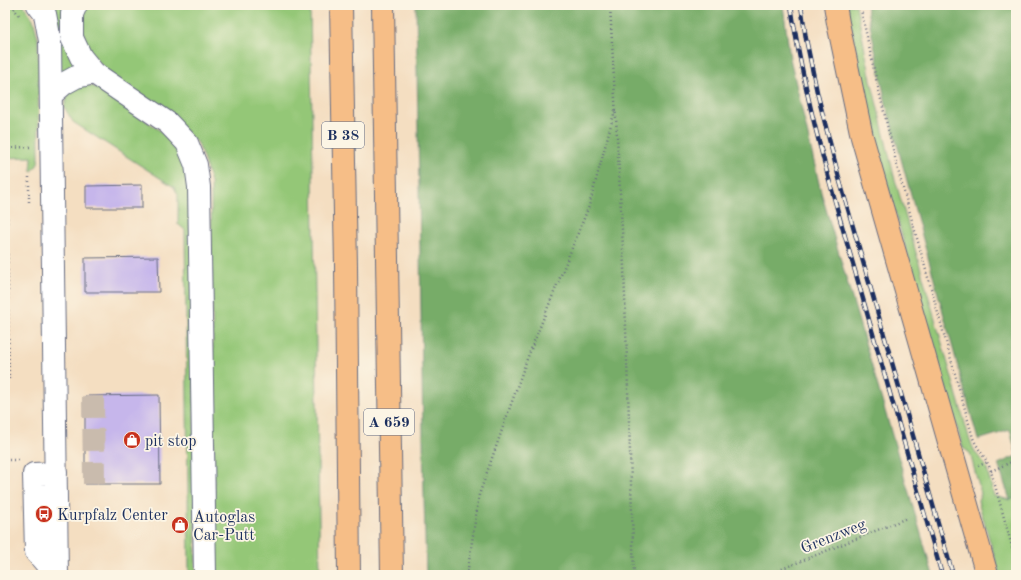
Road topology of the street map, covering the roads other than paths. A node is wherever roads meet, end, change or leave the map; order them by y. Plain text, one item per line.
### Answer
1 (38, 5) edge
2 (76, 5) edge
3 (341, 5) edge
4 (383, 5) edge
5 (835, 5) edge
6 (94, 73) junction
7 (51, 96) junction
8 (346, 266) joint
9 (387, 269) joint
10 (56, 473) junction
11 (348, 570) edge
12 (56, 575) edge
13 (205, 575) edge
14 (392, 575) edge
15 (987, 575) edge

1 - 7 street
2 - 6 street
3 - 8 main road, B 38
4 - 9 main road, B 38
5 - 15 main road
6 - 7 street
6 - 13 street
7 - 10 street
8 - 11 main road, A 659
9 - 14 main road, A 659
10 - 12 street
10 - 12 street

